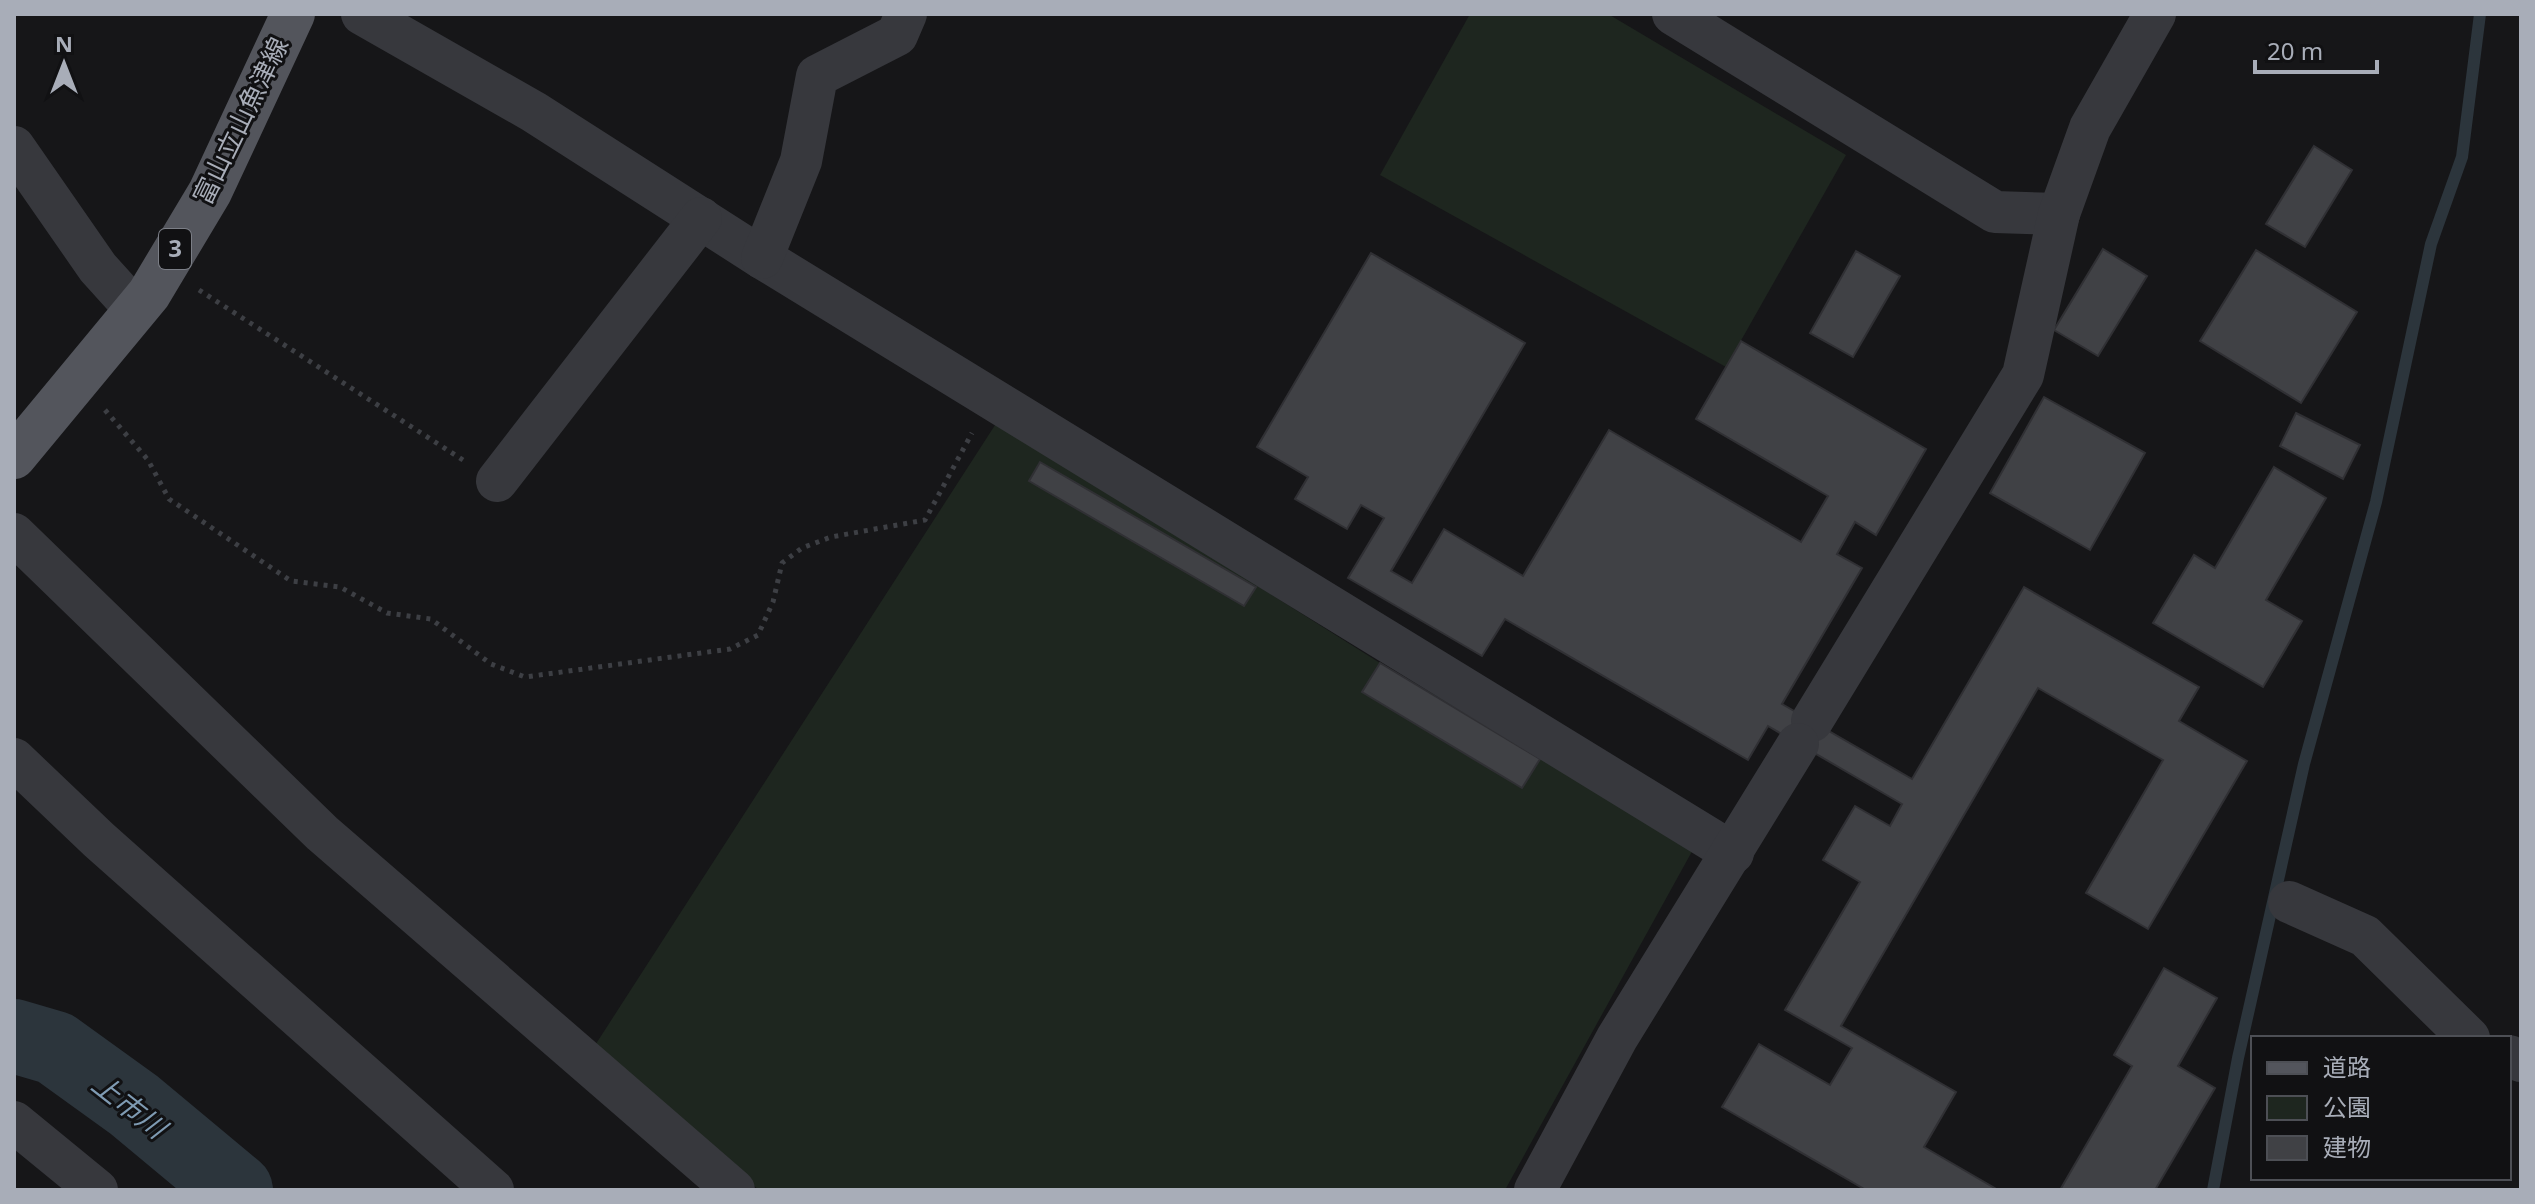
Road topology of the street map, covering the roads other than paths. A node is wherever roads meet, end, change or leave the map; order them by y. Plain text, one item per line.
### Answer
1 (293, 14) edge
2 (362, 14) edge
3 (906, 14) edge
4 (1673, 14) edge
5 (2155, 14) edge
6 (14, 147) edge
7 (2059, 214) junction
8 (701, 218) junction
9 (762, 258) junction
10 (136, 310) junction
11 (14, 457) edge
12 (497, 481) road end
13 (14, 534) edge
14 (14, 759) edge
15 (1733, 853) junction
16 (2289, 902) dead end
17 (2467, 1036) edge
18 (14, 1122) edge
19 (97, 1190) edge
20 (493, 1190) edge
21 (734, 1190) edge
22 (1535, 1190) edge

1 - 10 main road, 富山立山魚津線 / 3
2 - 8 street
3 - 9 street
4 - 7 street
5 - 7 street
6 - 10 street
7 - 15 street
8 - 9 street
8 - 12 street
9 - 15 street
10 - 11 main road, 富山立山魚津線 / 3
13 - 21 street
14 - 20 street
15 - 22 street
16 - 17 street
18 - 19 street

